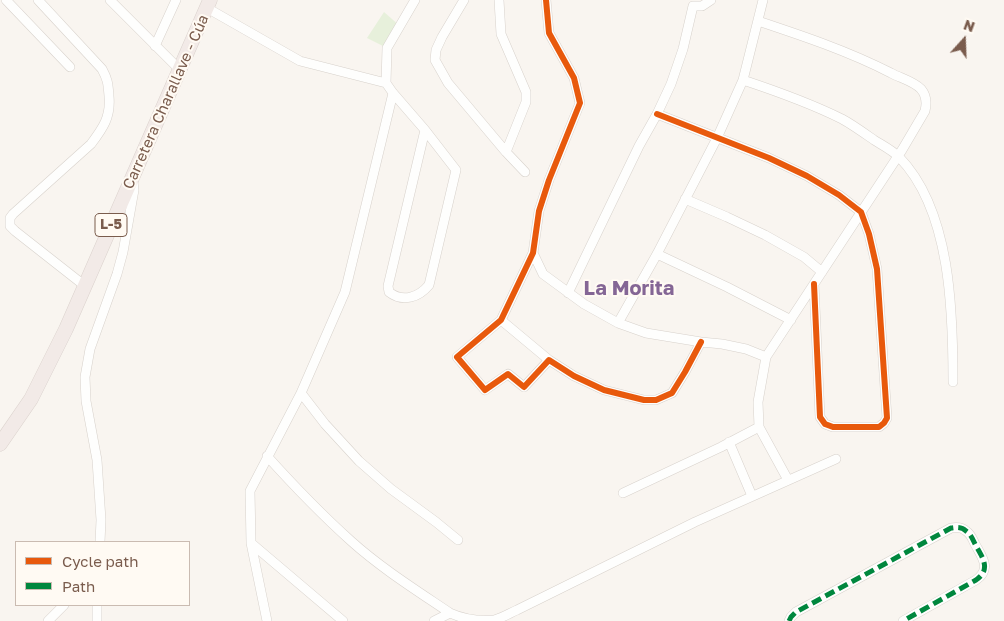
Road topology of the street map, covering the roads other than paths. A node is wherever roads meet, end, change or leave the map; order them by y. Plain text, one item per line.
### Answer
1 (6, 0) edge
2 (38, 0) edge
3 (110, 0) edge
4 (176, 0) edge
5 (415, 0) edge
6 (464, 0) edge
7 (499, 0) edge
8 (546, 0) edge
9 (711, 0) edge
10 (763, 0) edge
11 (209, 4) edge
12 (758, 21) junction
13 (156, 46) junction
14 (70, 67) dead end
15 (180, 70) junction
16 (743, 80) junction
17 (386, 83) junction
18 (393, 93) junction
19 (657, 114) junction
20 (425, 130) junction
21 (717, 138) junction
22 (506, 152) junction
23 (898, 156) junction
24 (525, 172) dead end
25 (132, 179) junction
26 (685, 199) junction
27 (861, 212) junction
28 (533, 253) junction
29 (657, 254) junction
30 (822, 272) junction
31 (814, 284) junction
32 (85, 286) junction
33 (568, 293) junction
34 (501, 320) junction
35 (791, 320) junction
36 (618, 323) junction
37 (701, 342) junction
38 (766, 357) junction
39 (549, 360) junction
40 (953, 382) dead end
41 (301, 393) junction
42 (759, 427) junction
43 (729, 442) junction
44 (0, 444) edge
45 (267, 456) junction
46 (836, 459) dead end
47 (788, 480) junction
48 (623, 493) dead end
49 (752, 496) junction
50 (458, 540) dead end
51 (100, 541) edge
52 (251, 543) junction
53 (63, 606) edge
54 (97, 606) edge
55 (450, 613) junction
56 (48, 621) edge
57 (97, 621) edge
58 (267, 621) edge
59 (343, 621) edge
60 (434, 621) edge
61 (789, 621) edge
62 (903, 621) edge

1 - 14 street
2 - 32 street
3 - 13 street
4 - 13 street
5 - 17 street
6 - 22 street
7 - 22 street
8 - 28 street
9 - 19 street
10 - 12 street
11 - 15 highway, Carretera Charallave - Cúa / L-5
11 - 17 street
12 - 16 street
12 - 23 street
13 - 15 street
15 - 25 highway, Carretera Charallave - Cúa / L-5
16 - 21 street
16 - 23 street
17 - 18 street
18 - 20 street
18 - 41 street
19 - 21 street
19 - 33 street
20 - 20 street
21 - 26 street
21 - 27 street
22 - 24 street
23 - 27 street
23 - 40 street
25 - 32 highway, Carretera Charallave - Cúa / L-5
25 - 51 street
26 - 29 street
26 - 30 street
27 - 30 street
27 - 31 street
28 - 33 street
28 - 34 street
29 - 35 street
29 - 36 street
30 - 31 street
31 - 35 street
32 - 44 highway, Carretera Charallave - Cúa / L-5
33 - 36 street
34 - 39 street
34 - 39 street
35 - 38 street
36 - 37 street
37 - 38 street
37 - 39 street
38 - 42 street
41 - 45 street
41 - 50 street
42 - 43 street
42 - 47 street
43 - 48 street
43 - 49 street
45 - 52 street
45 - 55 street
46 - 47 street
47 - 49 street
49 - 55 street
52 - 58 street
52 - 59 street
53 - 56 street
54 - 57 street
55 - 60 street
61 - 62 street

